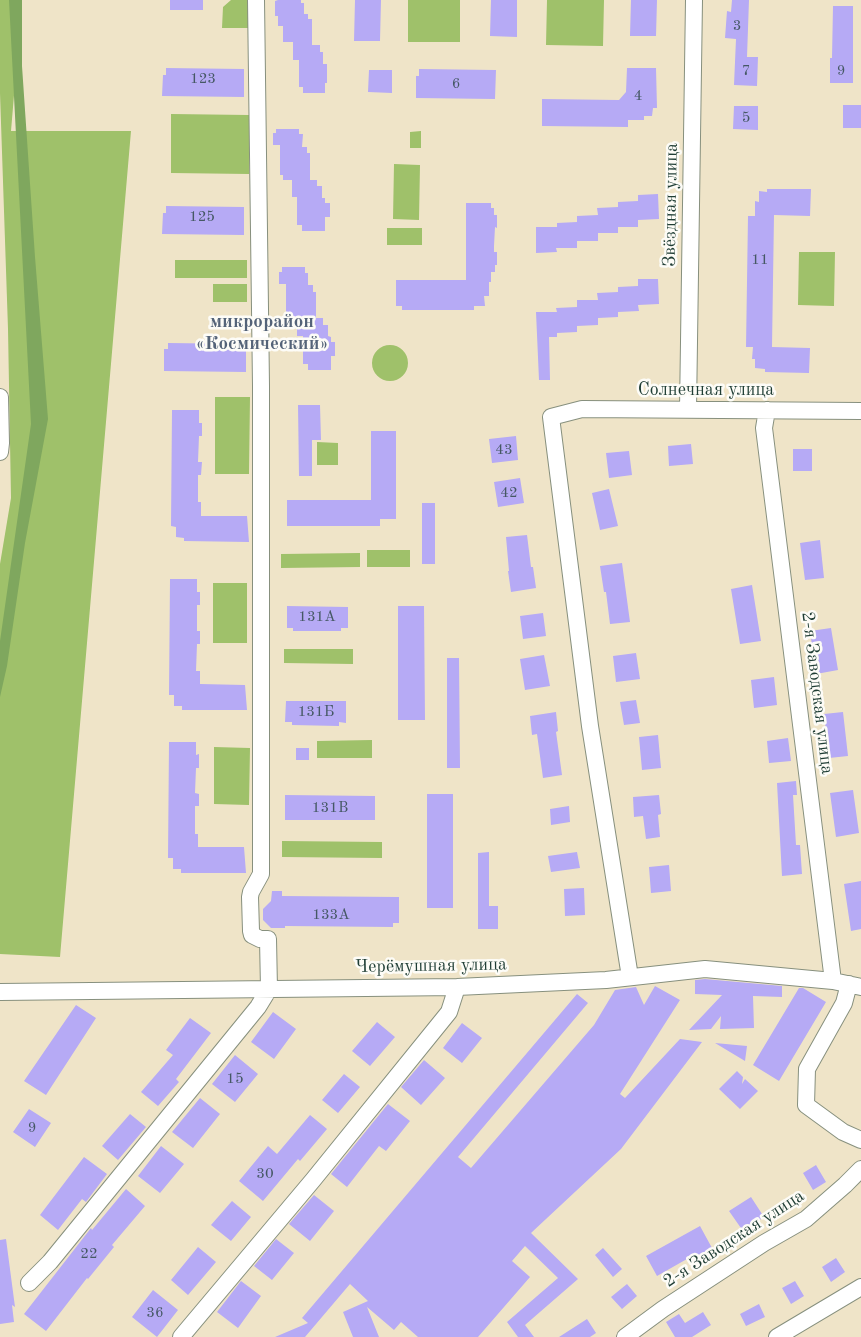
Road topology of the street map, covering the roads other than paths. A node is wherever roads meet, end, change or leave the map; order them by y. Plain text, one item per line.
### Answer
1 (256, 0) edge
2 (694, 0) edge
3 (0, 397) edge
4 (688, 410) junction
5 (767, 410) junction
6 (861, 411) edge
7 (0, 452) edge
8 (630, 977) junction
9 (848, 984) edge
10 (457, 987) junction
11 (269, 989) junction
12 (0, 992) edge
13 (861, 1140) edge
14 (861, 1168) edge
15 (29, 1283) dead end
16 (861, 1287) edge
17 (801, 1331) edge
18 (181, 1337) edge
19 (625, 1337) edge
20 (777, 1337) edge

1 - 11 street
2 - 4 street, Звёздная улица
3 - 7 street
4 - 5 street, Солнечная улица
4 - 8 street, Солнечная улица
5 - 6 street, Солнечная улица
5 - 9 street, 2-я Заводская улица
8 - 9 street, Черёмушная улица
8 - 10 street, Черёмушная улица
9 - 13 street
10 - 11 street, Черёмушная улица
10 - 18 street
11 - 12 street, Черёмушная улица
11 - 15 street
14 - 19 street, 2-я Заводская улица
16 - 17 street
17 - 20 street

